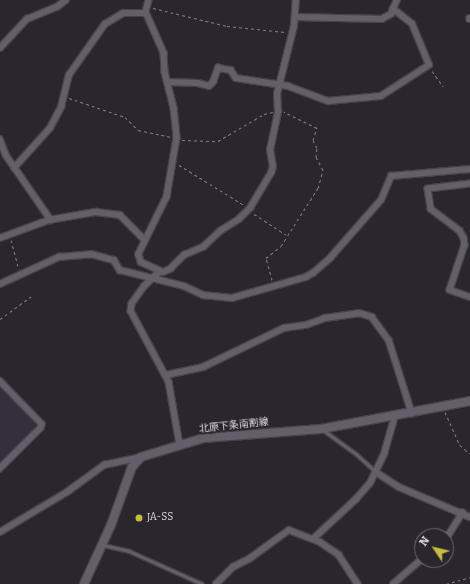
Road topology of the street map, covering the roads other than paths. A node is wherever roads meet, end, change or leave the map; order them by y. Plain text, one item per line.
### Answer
1 (66, 0) edge
2 (149, 0) edge
3 (296, 0) edge
4 (397, 0) edge
5 (393, 9) junction
6 (146, 13) junction
7 (294, 16) junction
8 (0, 48) edge
9 (166, 82) junction
10 (278, 84) junction
11 (0, 140) edge
12 (14, 168) junction
13 (470, 169) edge
14 (470, 184) edge
15 (51, 220) junction
16 (0, 238) edge
17 (144, 239) junction
18 (160, 272) junction
19 (151, 279) junction
20 (0, 284) edge
21 (470, 297) edge
22 (166, 375) junction
23 (0, 381) edge
24 (470, 401) edge
25 (412, 413) junction
26 (395, 416) junction
27 (321, 429) junction
28 (180, 445) junction
29 (142, 457) junction
30 (0, 469) edge
31 (376, 472) junction
32 (462, 513) junction
33 (470, 517) edge
34 (453, 528) edge
35 (0, 532) edge
36 (313, 539) junction
37 (103, 545) junction
38 (414, 565) edge
39 (84, 584) edge
40 (202, 584) edge
41 (216, 584) edge
42 (358, 584) edge
43 (393, 584) edge

1 - 8 street
2 - 6 street
3 - 7 street
4 - 5 street
5 - 7 street
5 - 10 street
6 - 9 street
6 - 12 street
7 - 10 street
9 - 10 street
9 - 17 street
10 - 18 street
11 - 12 street
12 - 15 street
13 - 19 street
14 - 21 street
15 - 16 street
15 - 17 street
17 - 18 street
18 - 19 street
19 - 20 street
19 - 22 street
22 - 25 street
22 - 28 street
23 - 30 street
24 - 25 main road, 北原下条南割線
25 - 26 main road, 北原下条南割線
26 - 27 main road, 北原下条南割線
26 - 31 street
27 - 28 main road, 北原下条南割線
27 - 31 lane
28 - 29 main road, 北原下条南割線
29 - 35 street
29 - 37 main road
31 - 32 street
31 - 36 street
32 - 33 street
32 - 34 street
36 - 41 street
36 - 42 street
37 - 39 main road
37 - 40 lane
38 - 43 street

